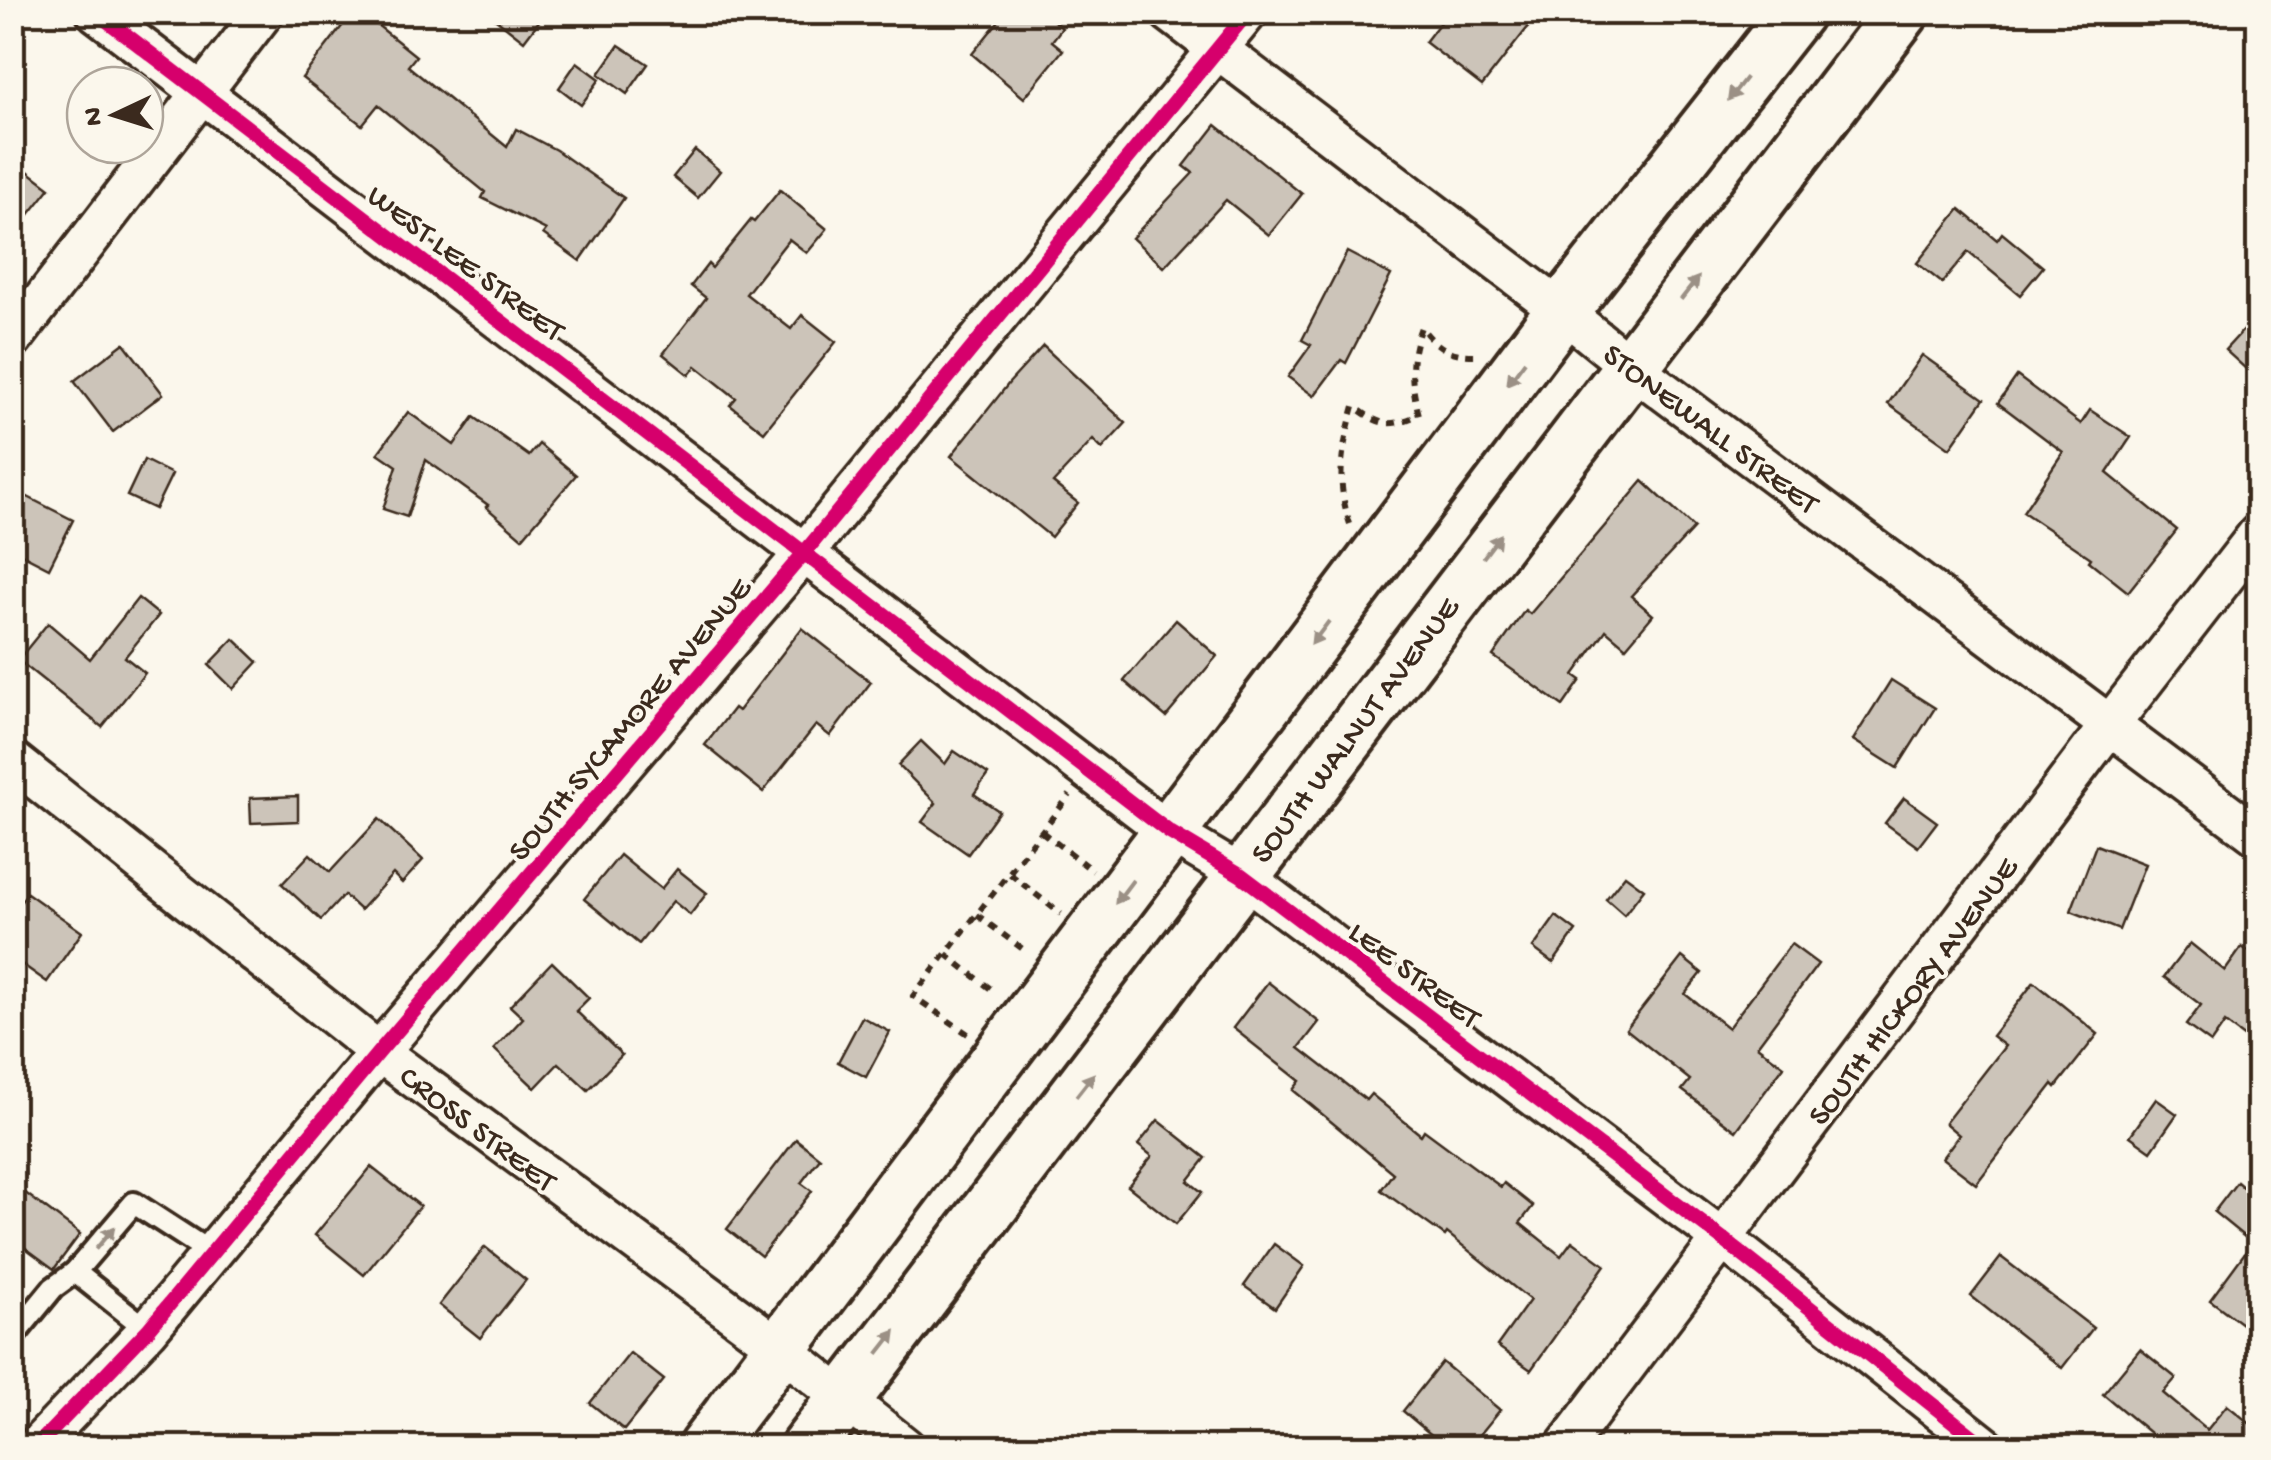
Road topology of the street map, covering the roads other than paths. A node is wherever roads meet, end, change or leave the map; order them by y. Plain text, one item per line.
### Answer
1 (96, 12) edge
2 (264, 12) edge
3 (1169, 12) edge
4 (1248, 12) edge
5 (1797, 12) edge
6 (1902, 12) edge
7 (1218, 50) junction
8 (202, 94) junction
9 (1562, 311) junction
10 (12, 340) edge
11 (1630, 366) junction
12 (2258, 534) edge
13 (805, 552) junction
14 (2108, 726) junction
15 (12, 760) edge
16 (1170, 832) junction
17 (2258, 836) edge
18 (1242, 875) junction
19 (379, 1052) junction
20 (1724, 1240) junction
21 (211, 1253) junction
22 (75, 1272) junction
23 (148, 1330) junction
24 (12, 1338) edge
25 (780, 1348) junction
26 (844, 1400) junction
27 (35, 1448) edge
28 (704, 1448) edge
29 (807, 1448) edge
30 (906, 1448) edge
31 (1564, 1448) edge
32 (1987, 1448) edge

1 - 8 street, WEST LEE STREET
2 - 8 street
3 - 7 street, STONEWALL STREET
4 - 7 street, SOUTH SYCAMORE AVENUE
5 -> 9 main road
11 -> 6 main road, SOUTH WALNUT AVENUE
7 - 9 street, STONEWALL STREET
7 - 13 street, SOUTH SYCAMORE AVENUE
8 - 10 street
8 - 13 street, WEST LEE STREET
9 - 11 street, STONEWALL STREET
9 -> 16 main road
11 - 14 street, STONEWALL STREET
18 -> 11 main road, SOUTH WALNUT AVENUE
12 - 14 street, SOUTH HICKORY AVENUE
13 - 16 street, LEE STREET
13 - 19 street, SOUTH SYCAMORE AVENUE
14 - 17 street, STONEWALL STREET
14 - 20 street, SOUTH HICKORY AVENUE
15 - 19 street, CROSS STREET
16 - 18 street, LEE STREET
16 -> 25 main road
18 - 20 street, LEE STREET
26 -> 18 main road, SOUTH WALNUT AVENUE
19 - 21 street, SOUTH SYCAMORE AVENUE
19 - 25 street, CROSS STREET
20 - 31 street, SOUTH HICKORY AVENUE
20 - 32 street, LEE STREET
22 -> 21 lane
21 - 23 street, SOUTH SYCAMORE AVENUE
22 - 23 lane
22 - 24 lane
23 - 27 street, SOUTH SYCAMORE AVENUE
25 - 26 street, CROSS STREET
25 - 28 main road
26 - 29 main road, SOUTH WALNUT AVENUE
26 - 30 street, CROSS STREET

